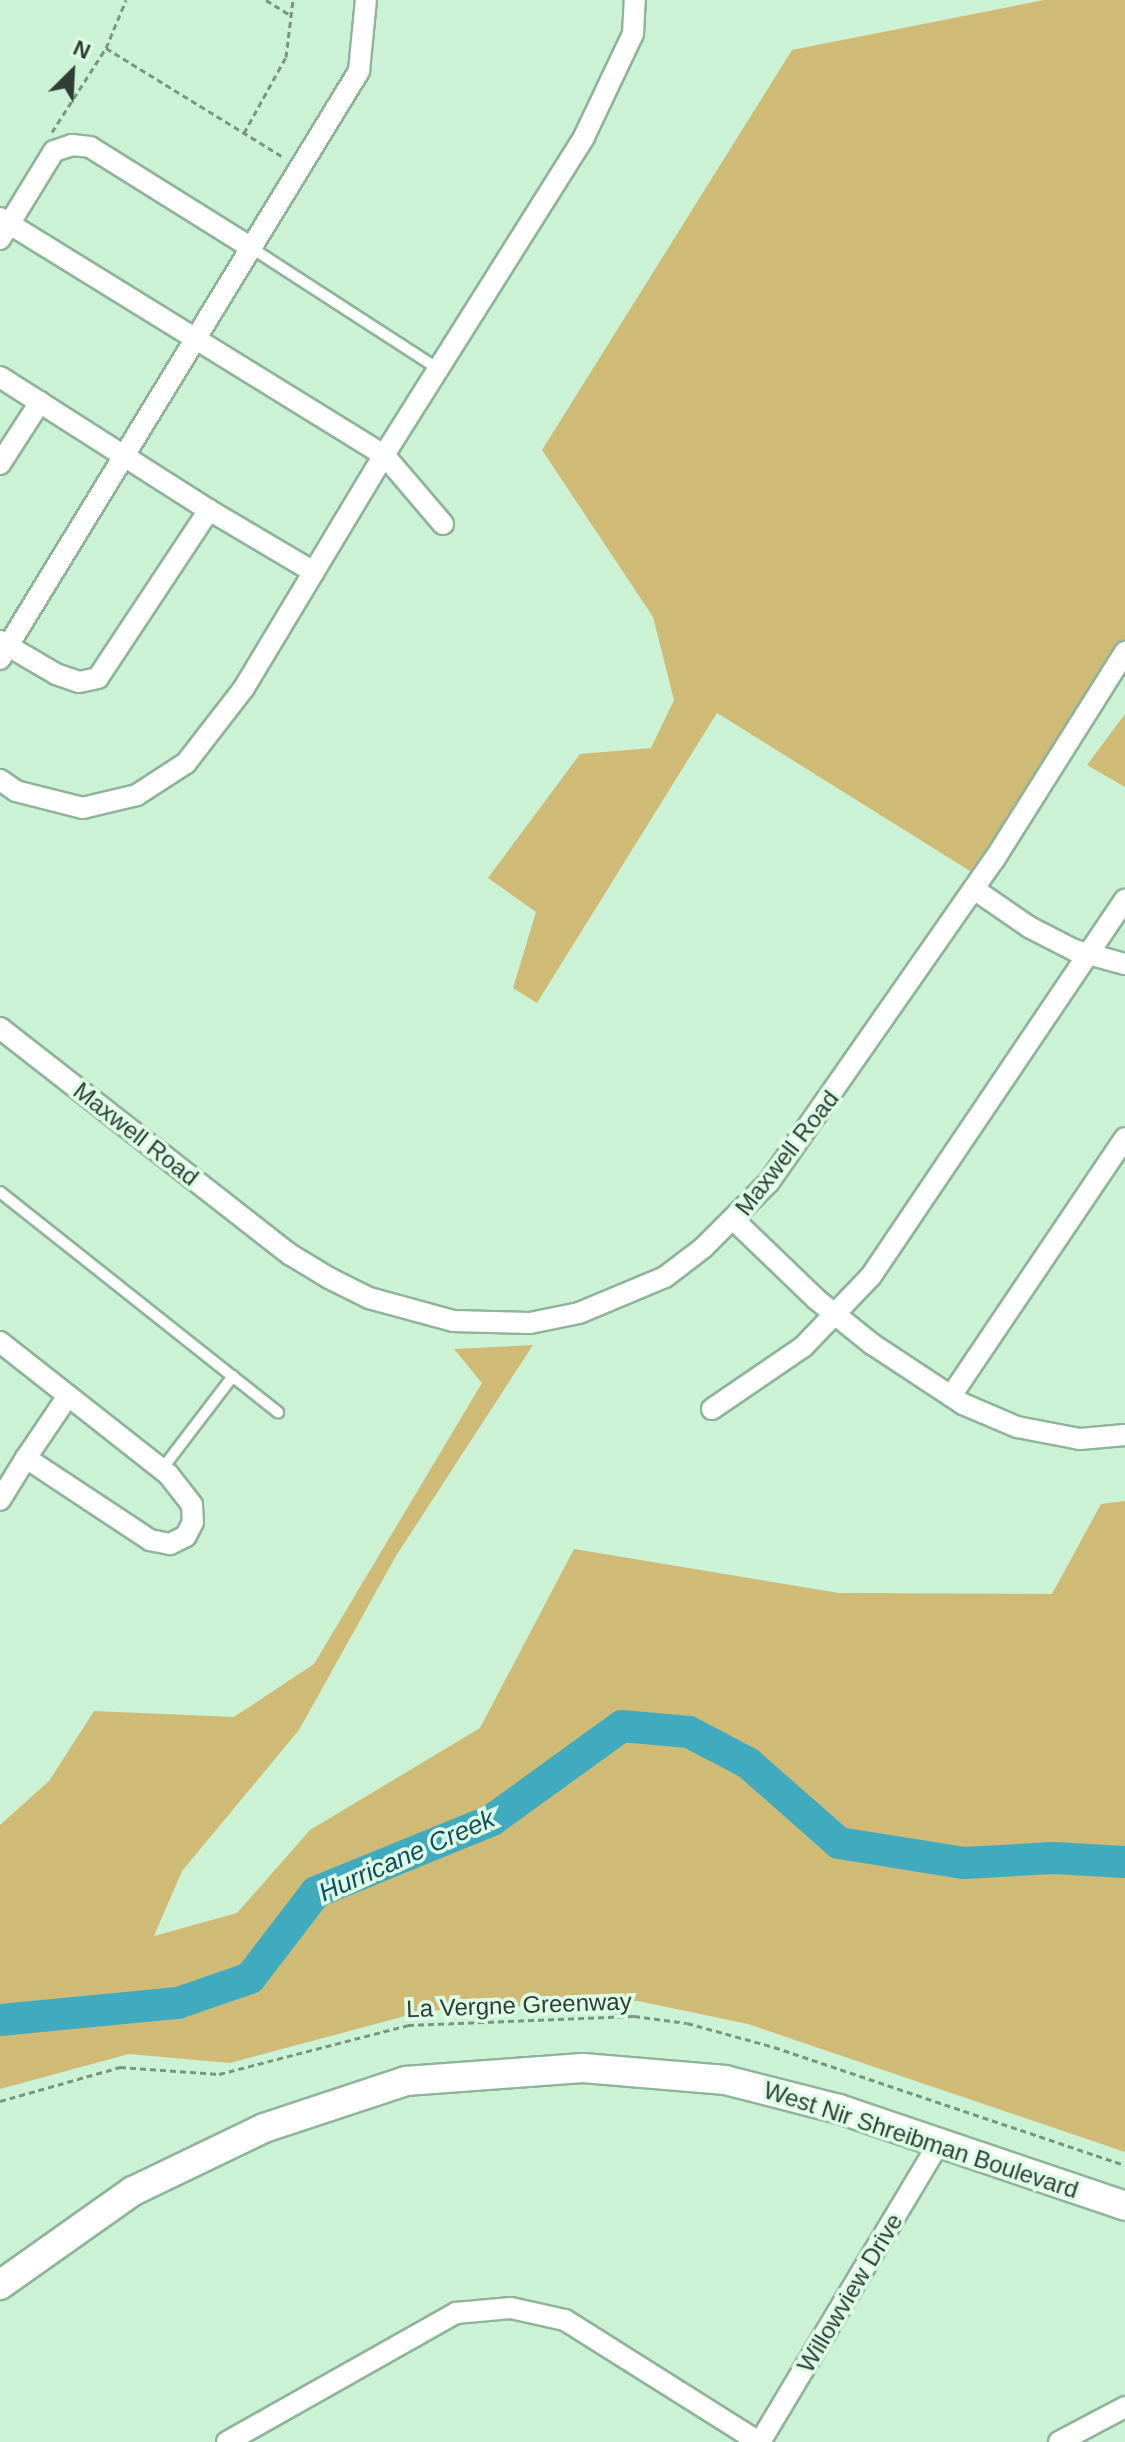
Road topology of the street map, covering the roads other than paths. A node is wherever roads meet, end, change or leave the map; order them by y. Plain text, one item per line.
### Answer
1 (366, 0) edge
2 (635, 0) edge
3 (3, 227) edge
4 (253, 249) junction
5 (197, 339) junction
6 (437, 368) junction
7 (0, 377) edge
8 (40, 402) junction
9 (125, 455) junction
10 (384, 455) junction
11 (0, 464) edge
12 (209, 510) junction
13 (443, 524) dead end
14 (314, 572) junction
15 (3, 649) edge
16 (1125, 652) edge
17 (0, 780) edge
18 (974, 889) junction
19 (1125, 900) edge
20 (1089, 954) junction
21 (1125, 964) edge
22 (0, 1028) edge
23 (1125, 1138) edge
24 (0, 1192) edge
25 (734, 1220) junction
26 (835, 1314) junction
27 (0, 1342) edge
28 (233, 1376) junction
29 (68, 1396) junction
30 (951, 1396) junction
31 (712, 1409) dead end
32 (278, 1412) dead end
33 (1125, 1435) edge
34 (26, 1458) junction
35 (162, 1469) junction
36 (0, 1500) edge
37 (939, 2143) junction
38 (1125, 2206) edge
39 (0, 2285) edge
40 (1125, 2407) edge
41 (227, 2442) edge
42 (759, 2442) edge
43 (1059, 2442) edge

1 - 4 street
2 - 6 street
3 - 4 street
3 - 5 street
4 - 5 street
4 - 6 lane
5 - 9 street
5 - 10 street
6 - 10 street
7 - 8 street
8 - 9 street
8 - 11 street
9 - 12 street
9 - 15 street
10 - 13 street
10 - 14 street
12 - 14 street
12 - 15 street
14 - 17 street
16 - 18 street, Maxwell Road
18 - 20 street
18 - 25 street, Maxwell Road
19 - 20 street
20 - 21 street
20 - 26 street
22 - 25 street, Maxwell Road
23 - 30 street
24 - 28 lane
25 - 26 street
26 - 30 street
26 - 31 street
27 - 29 street
28 - 32 lane
28 - 35 lane
29 - 34 street
29 - 35 street
30 - 33 street
34 - 35 street
34 - 36 street
37 - 38 main road, West Nir Shreibman Boulevard
37 - 39 main road, West Nir Shreibman Boulevard
37 - 42 street, Willowview Drive
40 - 43 street
41 - 42 street

